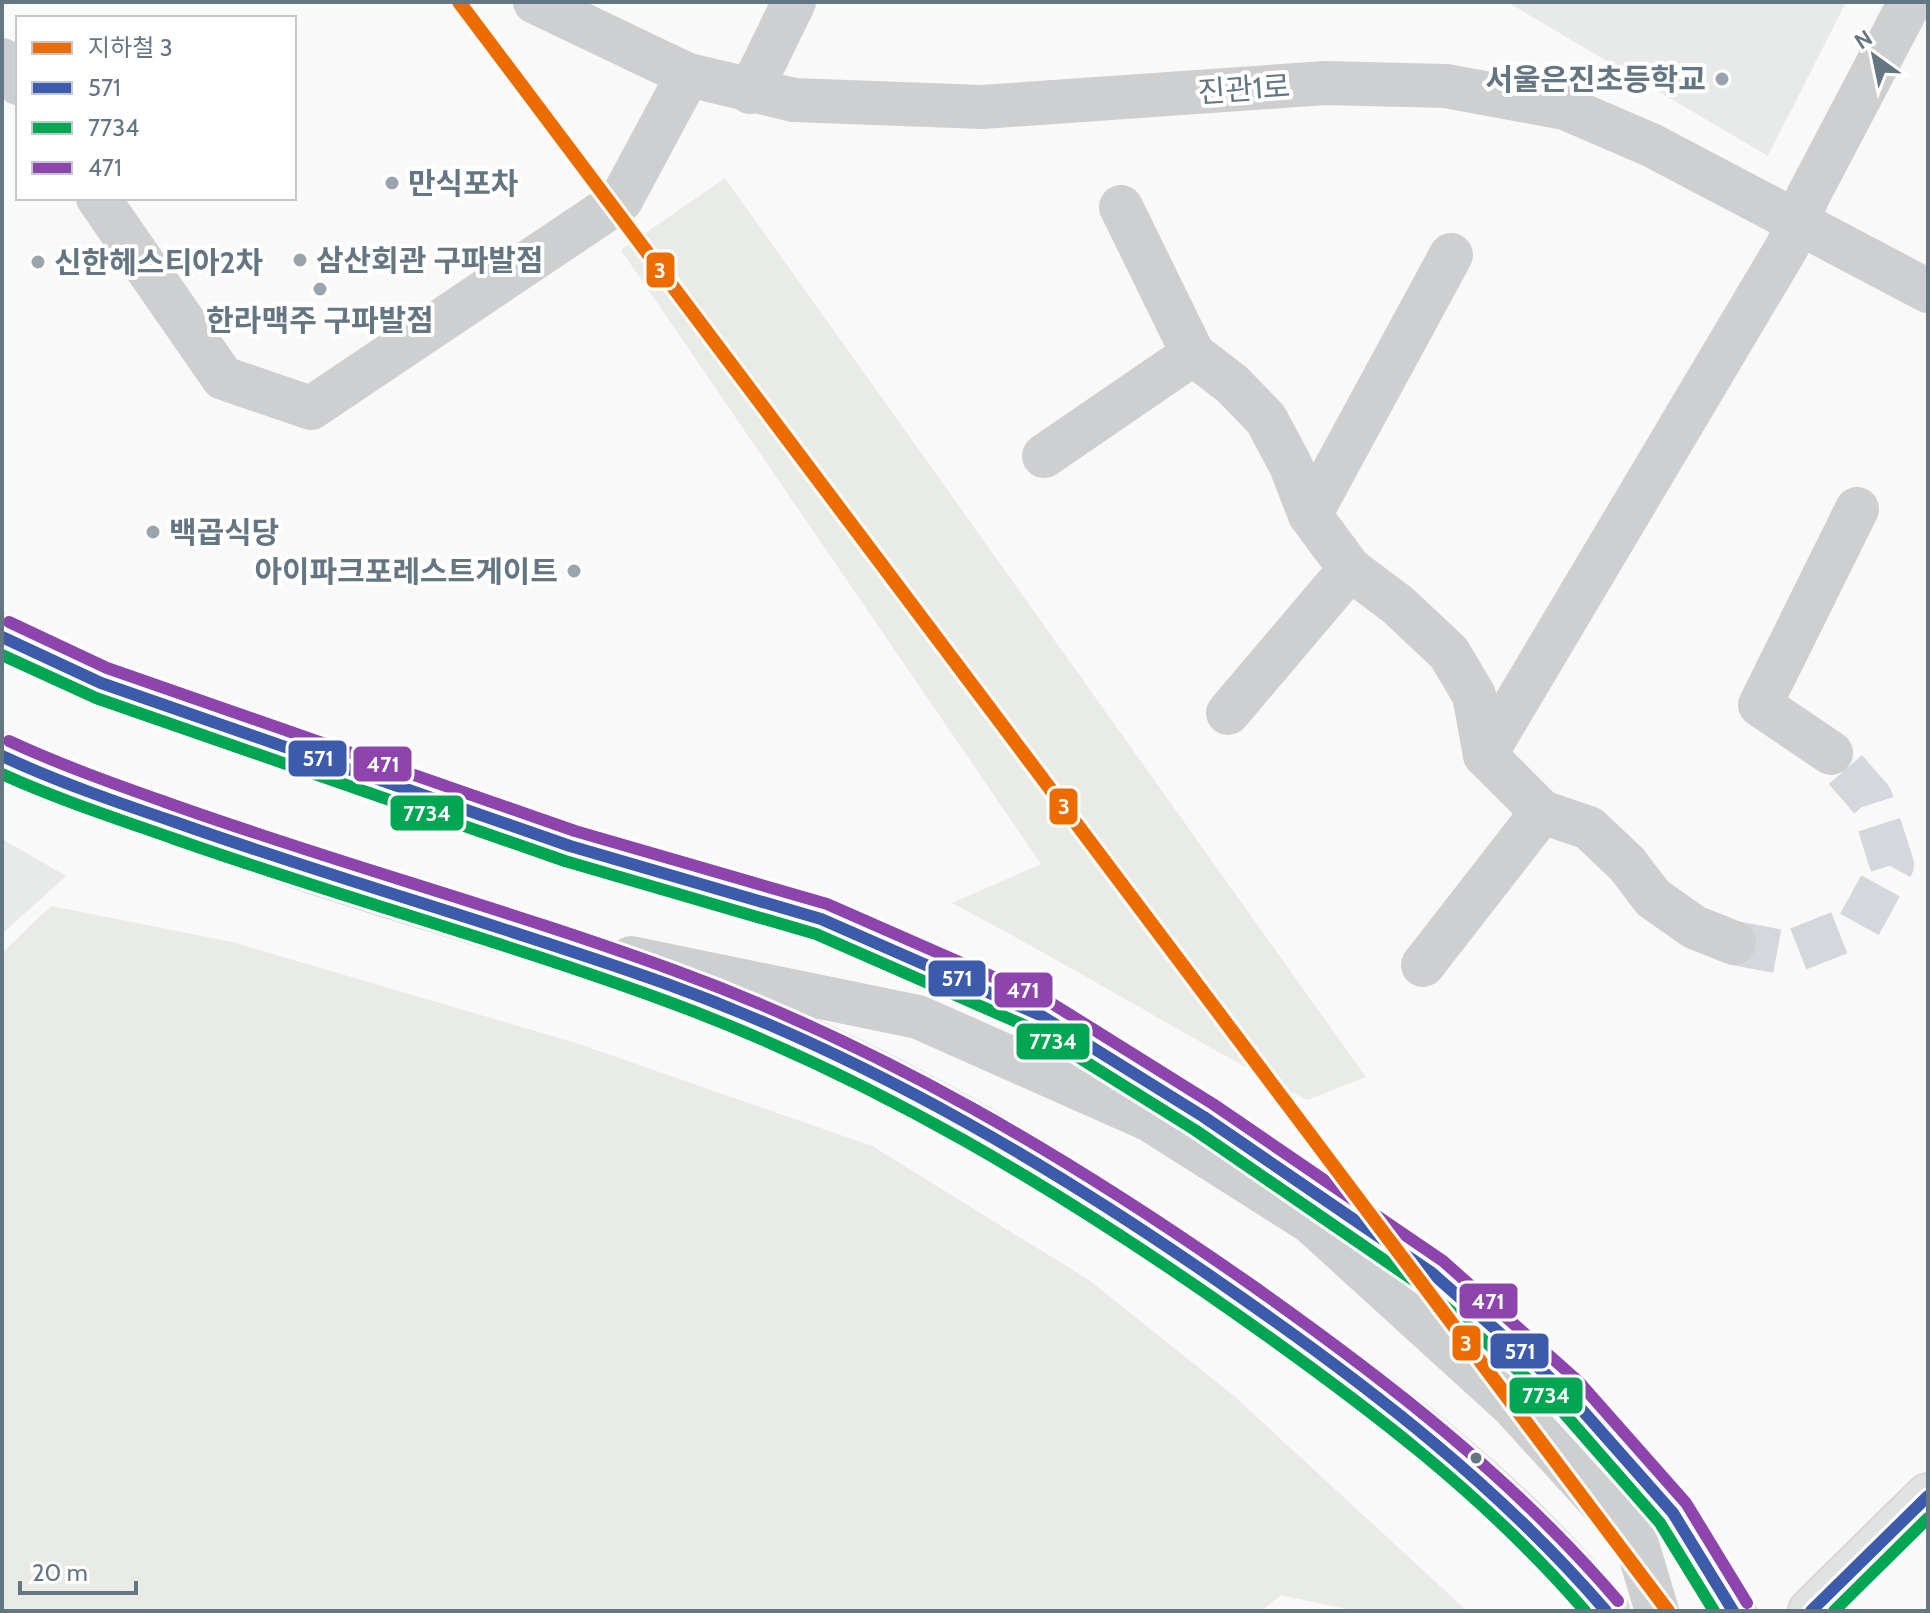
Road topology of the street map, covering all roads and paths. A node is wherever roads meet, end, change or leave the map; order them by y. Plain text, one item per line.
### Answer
1 (535, 2) edge
2 (794, 2) edge
3 (1910, 2) edge
4 (2, 60) edge
5 (688, 75) junction
6 (16, 80) edge
7 (750, 92) junction
8 (99, 200) edge
9 (1121, 207) dead end
10 (1798, 223) junction
11 (1451, 255) dead end
12 (1928, 291) edge
13 (1193, 354) junction
14 (1044, 456) dead end
15 (1857, 509) dead end
16 (1310, 515) junction
17 (1350, 569) junction
18 (2, 637) edge
19 (1228, 713) dead end
20 (1831, 753) tunnel mouth
21 (1485, 755) junction
22 (2, 756) edge
23 (1542, 812) junction
24 (516, 931) junction
25 (1734, 943) tunnel mouth
26 (1423, 965) dead end
27 (1928, 1496) edge
28 (1606, 1611) edge
29 (1657, 1611) edge
30 (1733, 1611) edge
31 (1811, 1611) edge

1 - 5 street, 진관1로
2 - 7 street
3 - 10 street
4 - 6 street
5 - 7 street, 진관1로
5 - 8 street
7 - 10 street, 진관1로
9 - 13 street
10 - 12 street, 진관1로
10 - 21 street
11 - 16 street
13 - 14 street
13 - 16 street
15 - 20 street
16 - 17 street
17 - 19 street
17 - 21 street
18 - 30 main road
21 - 23 street
22 - 24 main road
23 - 25 street
23 - 26 street
24 - 28 main road
24 - 29 street
27 - 31 main road

